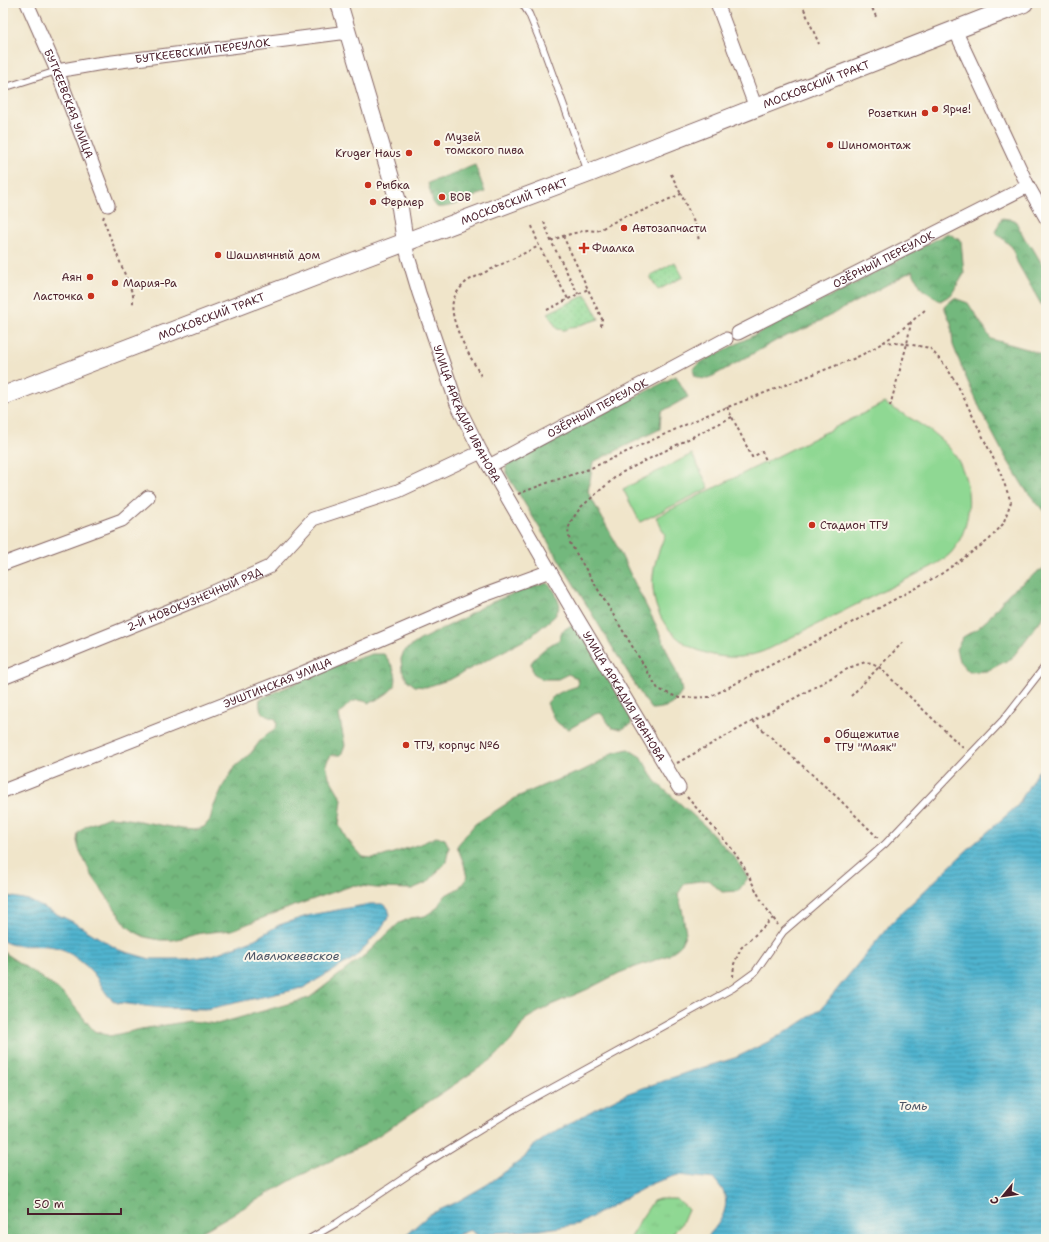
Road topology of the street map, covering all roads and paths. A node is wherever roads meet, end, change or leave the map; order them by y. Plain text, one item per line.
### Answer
1 (28, 3) edge
2 (339, 3) edge
3 (522, 3) edge
4 (717, 3) edge
5 (870, 3) edge
6 (1024, 3) edge
7 (804, 9) dead end
8 (878, 20) dead end
9 (955, 30) junction
10 (348, 32) junction
11 (819, 44) dead end
12 (57, 71) junction
13 (3, 88) edge
14 (756, 108) junction
15 (589, 173) junction
16 (671, 174) dead end
17 (1028, 186) junction
18 (681, 194) junction
19 (108, 205) joint
20 (1046, 218) edge
21 (544, 222) dead end
22 (532, 226) dead end
23 (563, 236) junction
24 (550, 241) junction
25 (405, 242) junction
26 (699, 242) dead end
27 (539, 246) junction
28 (588, 289) junction
29 (578, 294) junction
30 (568, 299) junction
31 (133, 305) dead end
32 (926, 309) dead end
33 (547, 310) dead end
34 (911, 322) junction
35 (601, 326) dead end
36 (885, 342) junction
37 (907, 344) junction
38 (481, 376) dead end
39 (3, 396) edge
40 (890, 406) dead end
41 (727, 407) junction
42 (732, 417) junction
43 (481, 452) junction
44 (767, 462) dead end
45 (489, 466) junction
46 (148, 497) dead end
47 (508, 498) junction
48 (3, 564) edge
49 (550, 571) junction
50 (905, 640) dead end
51 (1046, 665) edge
52 (879, 667) junction
53 (3, 678) edge
54 (851, 696) dead end
55 (753, 721) junction
56 (970, 754) junction
57 (667, 768) junction
58 (679, 788) joint
59 (3, 791) edge
60 (885, 844) junction
61 (773, 918) junction
62 (783, 932) junction
63 (733, 988) junction
64 (309, 1239) edge

1 - 12 street, БУТКЕЕВСКАЯ УЛИЦА
2 - 10 street, УЛИЦА АРКАДИЯ ИВАНОВА
3 - 15 lane
4 - 14 street
5 - 8 path
6 - 9 main road, МОСКОВСКИЙ ТРАКТ
7 - 11 path
9 - 14 main road, МОСКОВСКИЙ ТРАКТ
9 - 17 street
10 - 12 street, БУТКЕЕВСКИЙ ПЕРЕУЛОК
10 - 25 street, УЛИЦА АРКАДИЯ ИВАНОВА
12 - 13 lane
12 - 19 street, БУТКЕЕВСКАЯ УЛИЦА
14 - 15 main road, МОСКОВСКИЙ ТРАКТ
15 - 25 main road, МОСКОВСКИЙ ТРАКТ
16 - 18 path
17 - 20 street
17 - 45 street, ОЗЁРНЫЙ ПЕРЕУЛОК
18 - 23 path
18 - 26 path
19 - 31 path
21 - 24 path
22 - 27 path
23 - 24 path
23 - 28 path
24 - 29 path
25 - 39 main road, МОСКОВСКИЙ ТРАКТ
25 - 43 street, УЛИЦА АРКАДИЯ ИВАНОВА
27 - 30 path
27 - 38 path
28 - 29 path
28 - 35 path
29 - 30 path
30 - 33 path
32 - 34 path
34 - 36 path
34 - 37 path
36 - 37 path
36 - 41 path
37 - 40 path
37 - 42 path
41 - 42 path
41 - 47 path
42 - 44 path
43 - 45 street, УЛИЦА АРКАДИЯ ИВАНОВА
43 - 53 street, 2-Й НОВОКУЗНЕЧНЫЙ РЯД
45 - 47 street, УЛИЦА АРКАДИЯ ИВАНОВА
46 - 48 street
47 - 49 street, УЛИЦА АРКАДИЯ ИВАНОВА
49 - 57 street, УЛИЦА АРКАДИЯ ИВАНОВА
49 - 59 street, ЭУШТИНСКАЯ УЛИЦА
50 - 52 path
51 - 56 lane
52 - 54 path
52 - 55 path
52 - 56 path
55 - 57 path
55 - 60 path
56 - 60 lane
57 - 58 street, УЛИЦА АРКАДИЯ ИВАНОВА
58 - 61 path
60 - 62 lane
61 - 62 path
61 - 63 path
62 - 63 lane
63 - 64 lane

